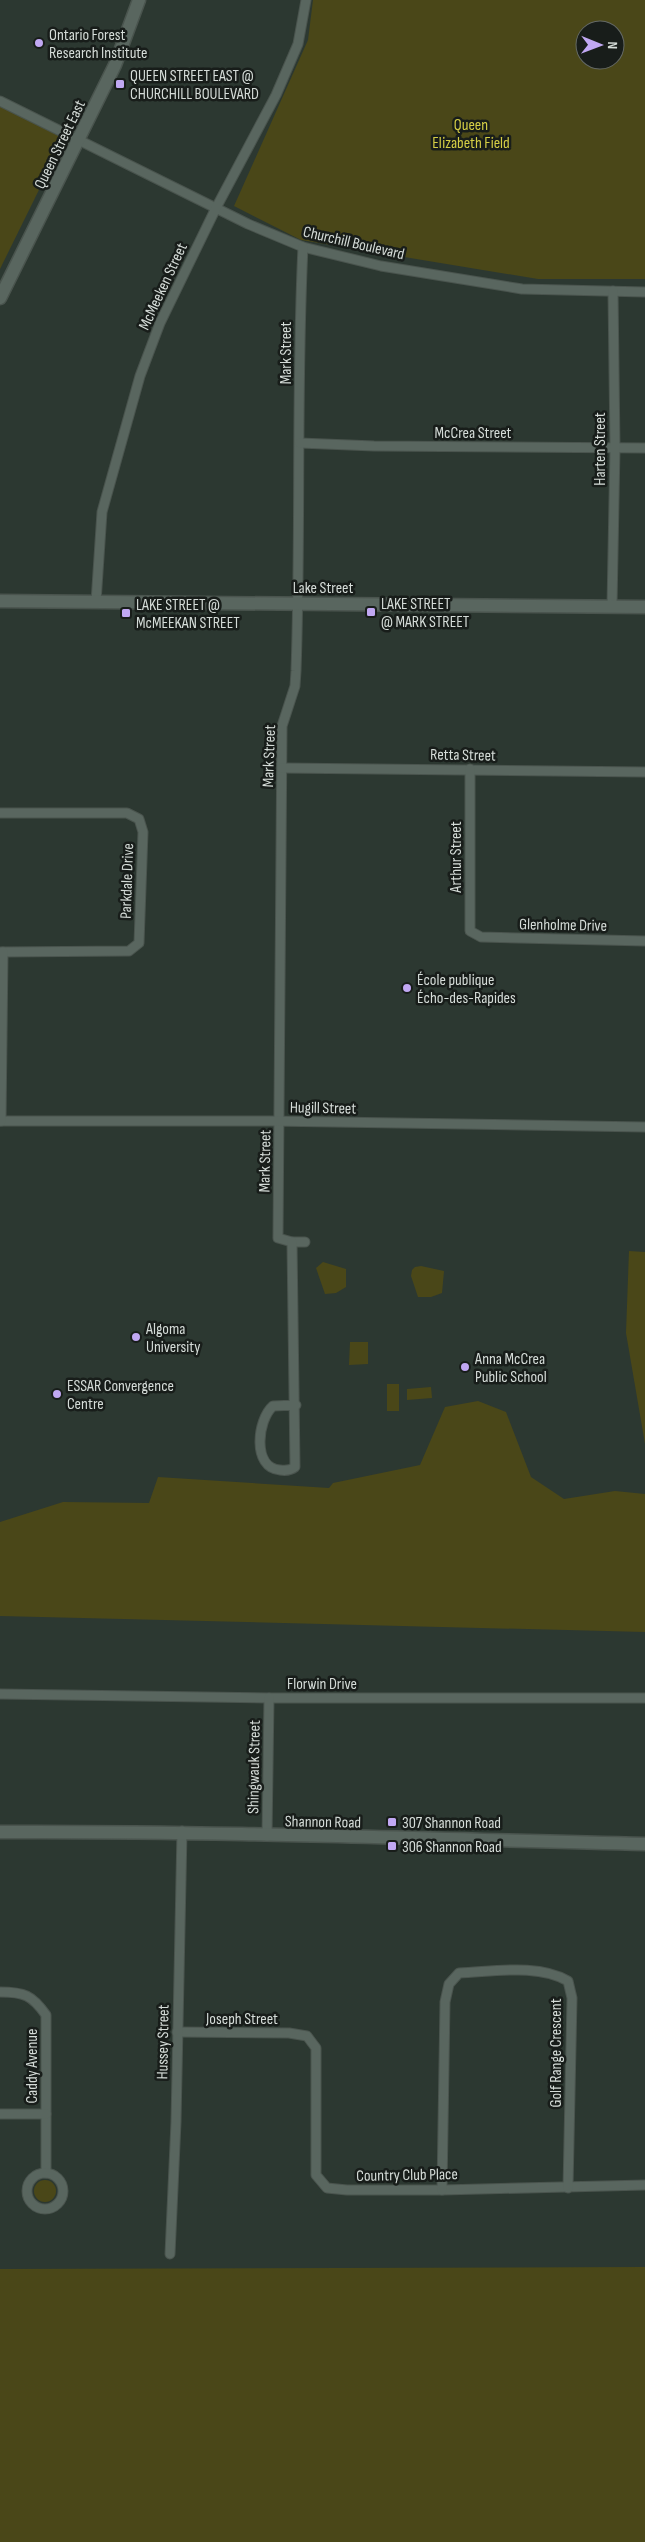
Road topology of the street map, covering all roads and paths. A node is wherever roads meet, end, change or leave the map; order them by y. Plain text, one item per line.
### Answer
1 (139, 0) edge
2 (306, 0) edge
3 (0, 101) edge
4 (79, 141) junction
5 (216, 208) junction
6 (303, 247) junction
7 (613, 291) junction
8 (645, 292) edge
9 (0, 298) edge
10 (300, 443) junction
11 (615, 448) junction
12 (645, 448) edge
13 (0, 601) edge
14 (96, 602) junction
15 (298, 603) junction
16 (612, 606) junction
17 (645, 607) edge
18 (282, 768) junction
19 (470, 769) junction
20 (645, 772) edge
21 (0, 813) edge
22 (481, 937) joint
23 (645, 941) edge
24 (2, 952) edge
25 (1, 1120) edge
26 (280, 1121) junction
27 (645, 1127) edge
28 (292, 1242) junction
29 (304, 1242) dead end
30 (296, 1405) junction
31 (0, 1694) edge
32 (269, 1698) junction
33 (645, 1698) edge
34 (182, 1831) junction
35 (0, 1832) edge
36 (267, 1836) junction
37 (645, 1844) edge
38 (0, 1992) edge
39 (177, 2032) junction
40 (307, 2036) joint
41 (0, 2114) edge
42 (46, 2114) junction
43 (46, 2173) junction
44 (645, 2185) edge
45 (568, 2188) junction
46 (442, 2190) junction
47 (170, 2254) dead end

1 - 4 street, Queen Street East
2 - 5 street, McMeeken Street
3 - 4 street, Churchill Boulevard
4 - 5 street, Churchill Boulevard
4 - 9 street, Queen Street East
5 - 6 street, Churchill Boulevard
5 - 14 street, McMeeken Street
6 - 7 street, Churchill Boulevard
6 - 10 street, Mark Street
7 - 8 street, Churchill Boulevard
7 - 11 street, Harten Street
10 - 11 street, McCrea Street
10 - 15 street, Mark Street
11 - 12 street, McCrea Street
11 - 16 street, Harten Street
13 - 14 street, Lake Street
14 - 15 street, Lake Street
15 - 16 street, Lake Street
15 - 18 street, Mark Street
16 - 17 street, Lake Street
18 - 19 street, Retta Street
18 - 26 street, Mark Street
19 - 20 street, Retta Street
19 - 22 street, Arthur Street
21 - 24 street, Parkdale Drive
22 - 23 street, Glenholme Drive
24 - 25 street
25 - 26 street, Hugill Street
26 - 27 street, Hugill Street
26 - 28 street, Mark Street
28 - 29 street
28 - 30 street
30 - 30 street
31 - 32 street, Florwin Drive
32 - 33 street, Florwin Drive
32 - 36 street, Shingwauk Street
34 - 35 street, Shannon Road
34 - 36 street, Shannon Road
34 - 39 street, Hussey Street
36 - 37 street, Shannon Road
38 - 42 street, Caddy Avenue
39 - 40 street, Joseph Street
39 - 47 street, Hussey Street
40 - 46 street, Country Club Place
41 - 42 street
42 - 43 street, Caddy Avenue
43 - 43 street
44 - 45 street, Country Club Place
45 - 46 street, Country Club Place
45 - 46 street, Golf Range Crescent

